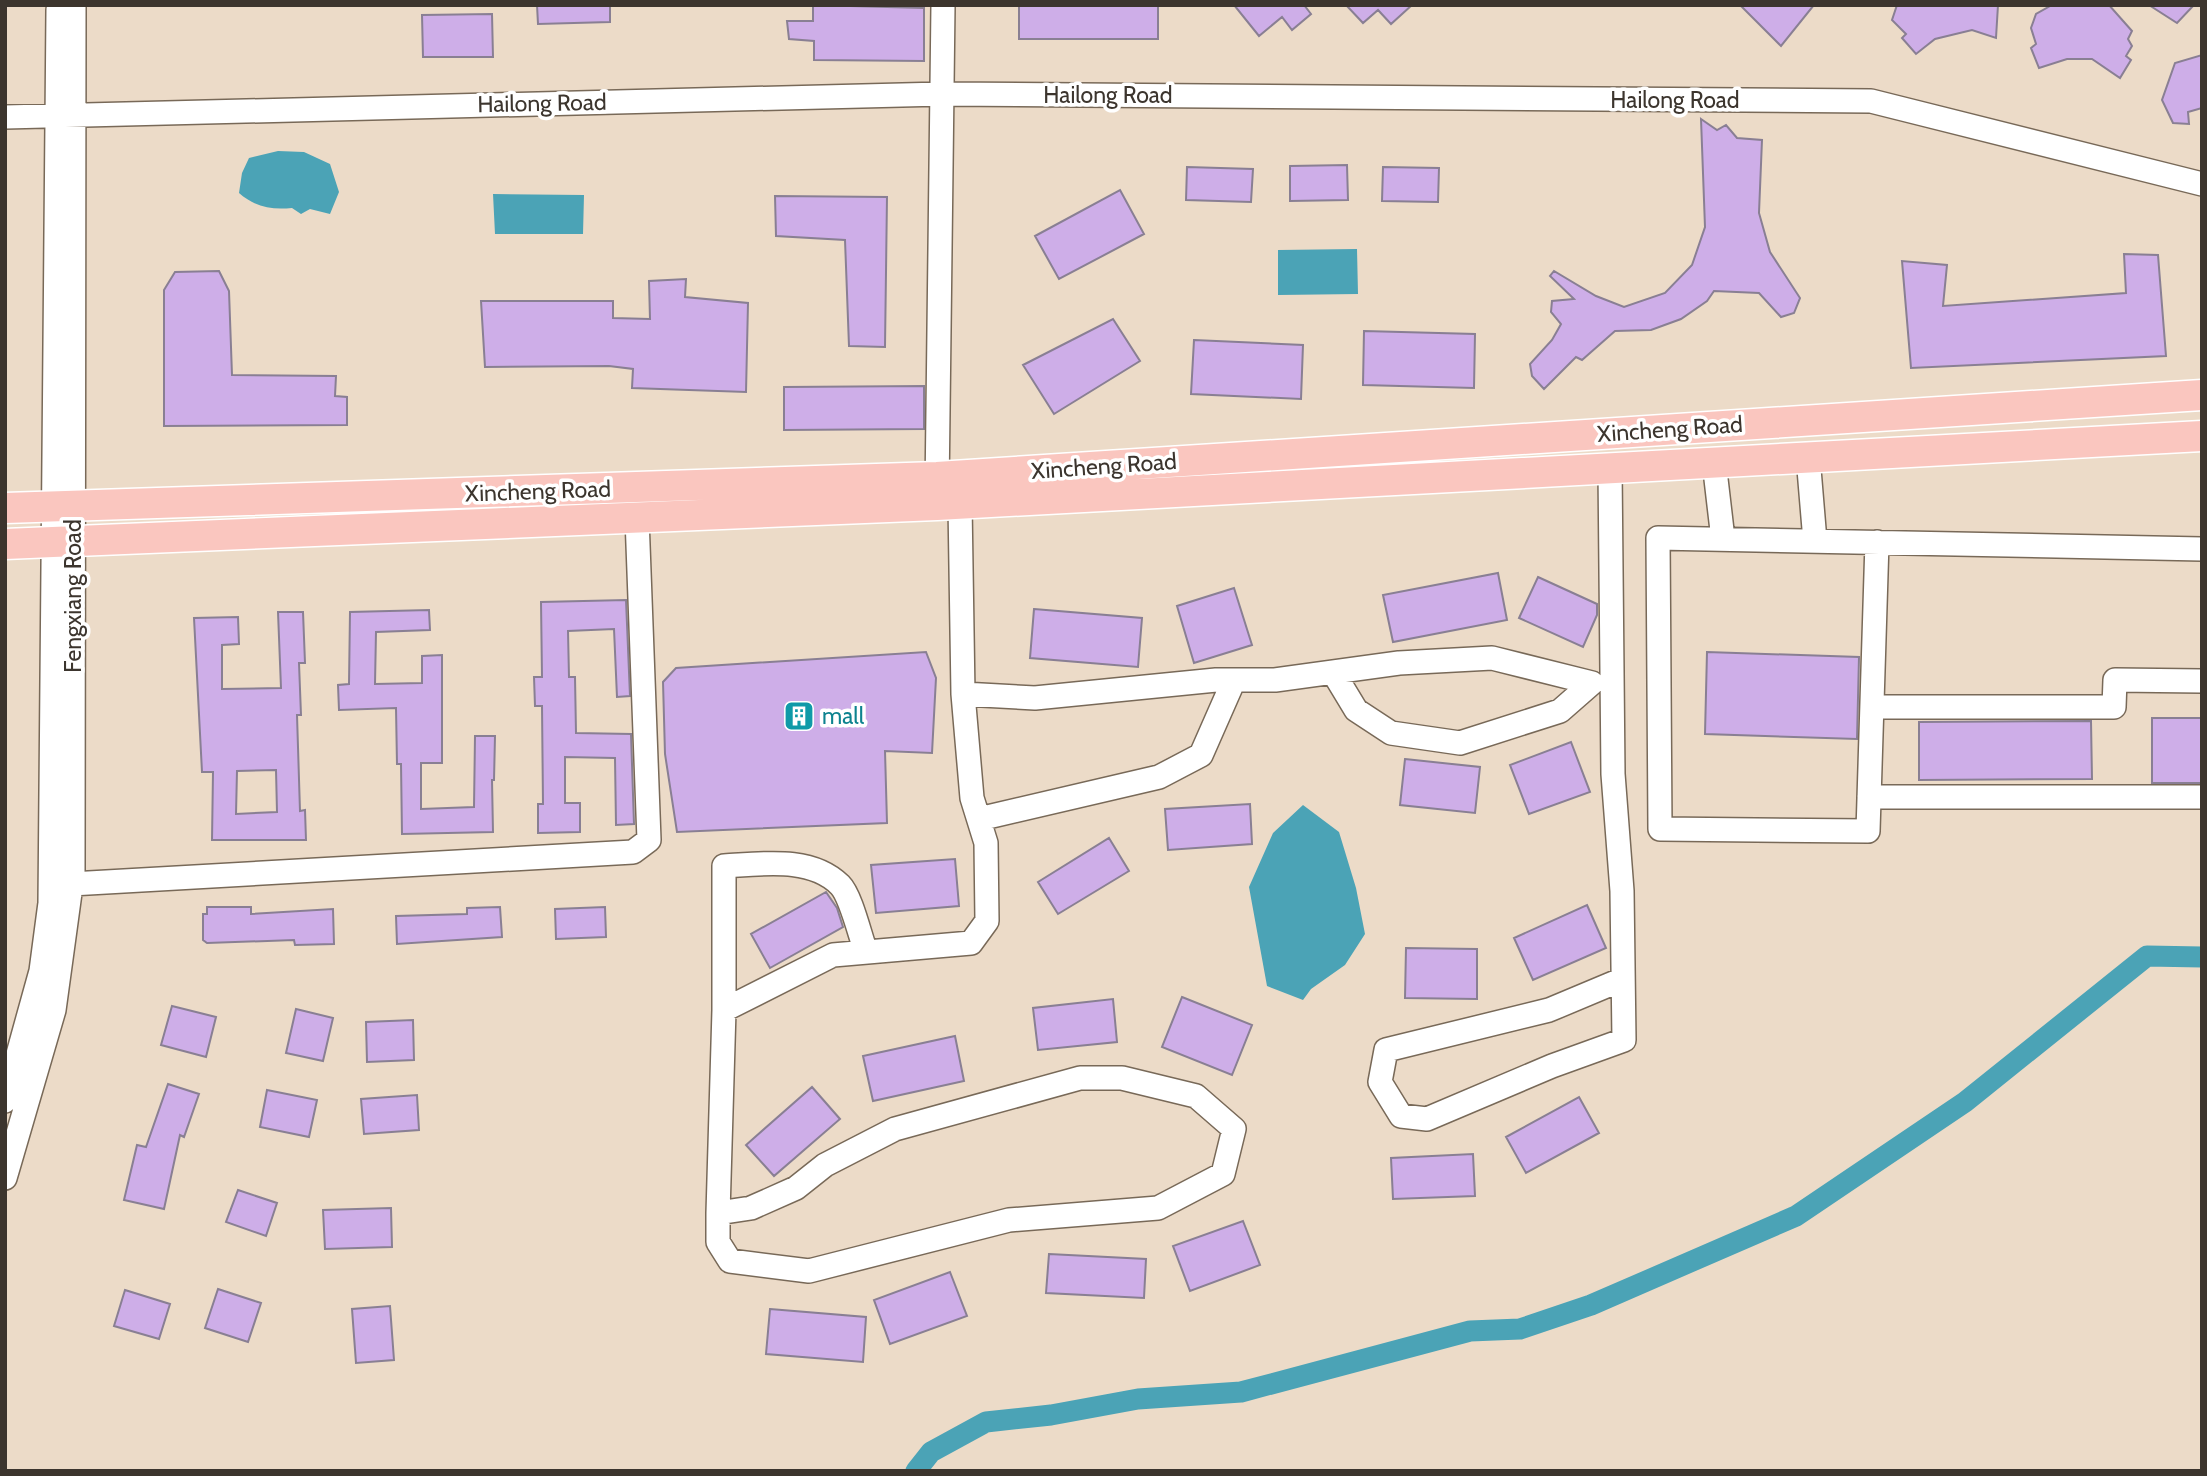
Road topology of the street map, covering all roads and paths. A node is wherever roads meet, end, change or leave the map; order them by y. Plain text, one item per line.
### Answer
1 (58, 5) edge
2 (74, 5) edge
3 (943, 5) edge
4 (942, 94) junction
5 (64, 115) junction
6 (5, 117) edge
7 (2202, 184) edge
8 (2202, 395) edge
9 (2202, 436) edge
10 (1808, 457) junction
11 (1714, 463) junction
12 (1610, 468) junction
13 (945, 496) junction
14 (63, 506) junction
15 (5, 508) edge
16 (637, 518) junction
17 (1723, 539) junction
18 (1815, 541) junction
19 (63, 542) junction
20 (1877, 542) junction
21 (5, 544) edge
22 (2202, 549) edge
23 (1333, 672) junction
24 (1234, 680) junction
25 (2202, 681) edge
26 (1602, 682) junction
27 (963, 694) junction
28 (1872, 707) junction
29 (1869, 797) junction
30 (2202, 797) edge
31 (979, 819) junction
32 (71, 884) junction
33 (866, 952) junction
34 (1623, 979) junction
35 (723, 1010) junction
36 (5, 1101) edge
37 (5, 1178) edge
38 (718, 1213) junction

1 - 5 street, Fengxiang Road
2 - 5 street, Fengxiang Road
3 - 4 street
4 - 5 street, Hailong Road
4 - 7 street, Hailong Road
4 - 13 street
5 - 6 street, Hailong Road
5 - 14 street, Fengxiang Road
8 - 13 main road, Xincheng Road
9 - 10 main road, Xincheng Road
10 - 11 main road, Xincheng Road
10 - 18 street
11 - 12 main road, Xincheng Road
11 - 17 street
12 - 13 main road, Xincheng Road
12 - 26 street
13 - 14 main road, Xincheng Road
13 - 16 main road, Xincheng Road
13 - 27 street
14 - 15 main road, Xincheng Road
14 - 19 street, Fengxiang Road
16 - 19 main road, Xincheng Road
16 - 32 street
17 - 18 street
17 - 29 street
18 - 20 street
19 - 21 main road, Xincheng Road
19 - 32 street, Fengxiang Road
19 - 36 street, Fengxiang Road
20 - 22 street
20 - 28 street
23 - 24 street
23 - 26 street
23 - 26 street
24 - 27 street
24 - 31 street
25 - 28 street
26 - 34 street
27 - 31 street
28 - 29 street
29 - 30 street
31 - 33 street
32 - 37 street, Fengxiang Road
33 - 35 street
33 - 35 street
34 - 34 street
35 - 38 street
38 - 38 street

